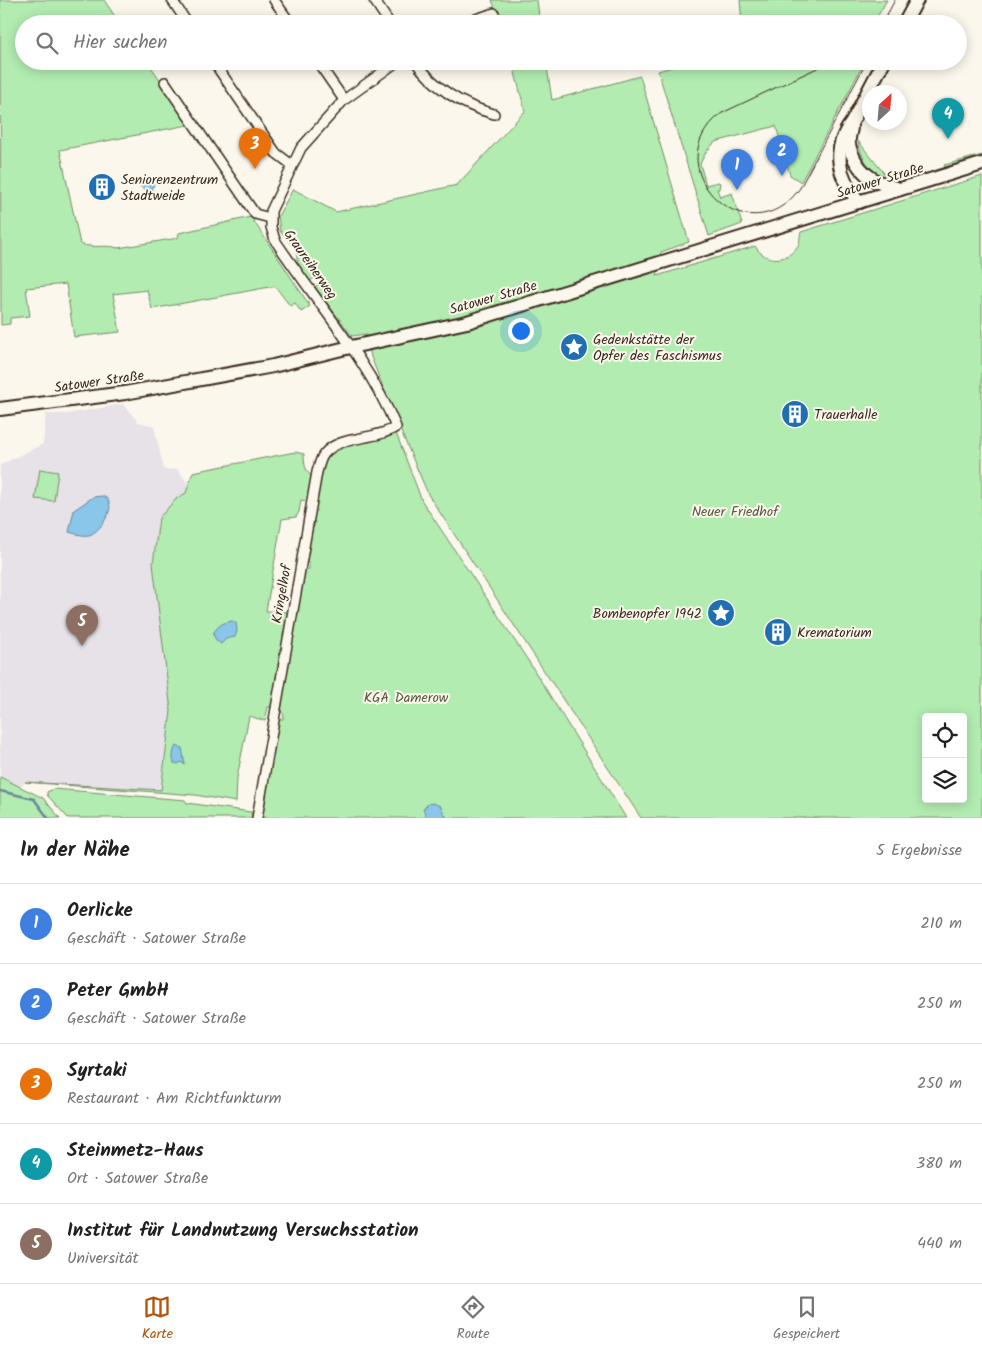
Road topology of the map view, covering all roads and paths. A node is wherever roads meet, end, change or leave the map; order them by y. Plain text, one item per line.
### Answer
1 (172, 0) edge
2 (274, 0) edge
3 (374, 0) edge
4 (917, 0) edge
5 (494, 13) dead end
6 (182, 15) edge
7 (285, 15) edge
8 (384, 15) edge
9 (488, 15) edge
10 (909, 15) edge
11 (219, 70) edge
12 (323, 70) edge
13 (386, 70) edge
14 (421, 70) edge
15 (879, 70) edge
16 (165, 82) dead end
17 (344, 100) junction
18 (494, 114) dead end
19 (852, 122) junction
20 (982, 164) edge
21 (292, 165) junction
22 (860, 169) junction
23 (900, 188) junction
24 (859, 202) junction
25 (270, 218) junction
26 (352, 346) junction
27 (0, 409) edge
28 (396, 427) joint
29 (257, 818) edge

1 - 6 street
2 - 7 street
3 - 8 street
4 - 10 main road
5 - 9 street
11 - 21 street
12 - 17 street
13 - 17 street, Graureiherweg
14 - 18 street
15 - 19 main road
16 - 25 street
17 - 21 street, Graureiherweg
19 - 22 main road
19 - 24 main road
20 - 23 main road, Satower Straße
21 - 25 street, Graureiherweg
22 - 23 main road
22 - 24 main road
23 - 24 main road, Satower Straße
24 - 26 main road, Satower Straße
25 - 26 street, Graureiherweg
26 - 27 main road, Satower Straße
26 - 28 street, Graureiherweg
28 - 29 street, Kringelhof

